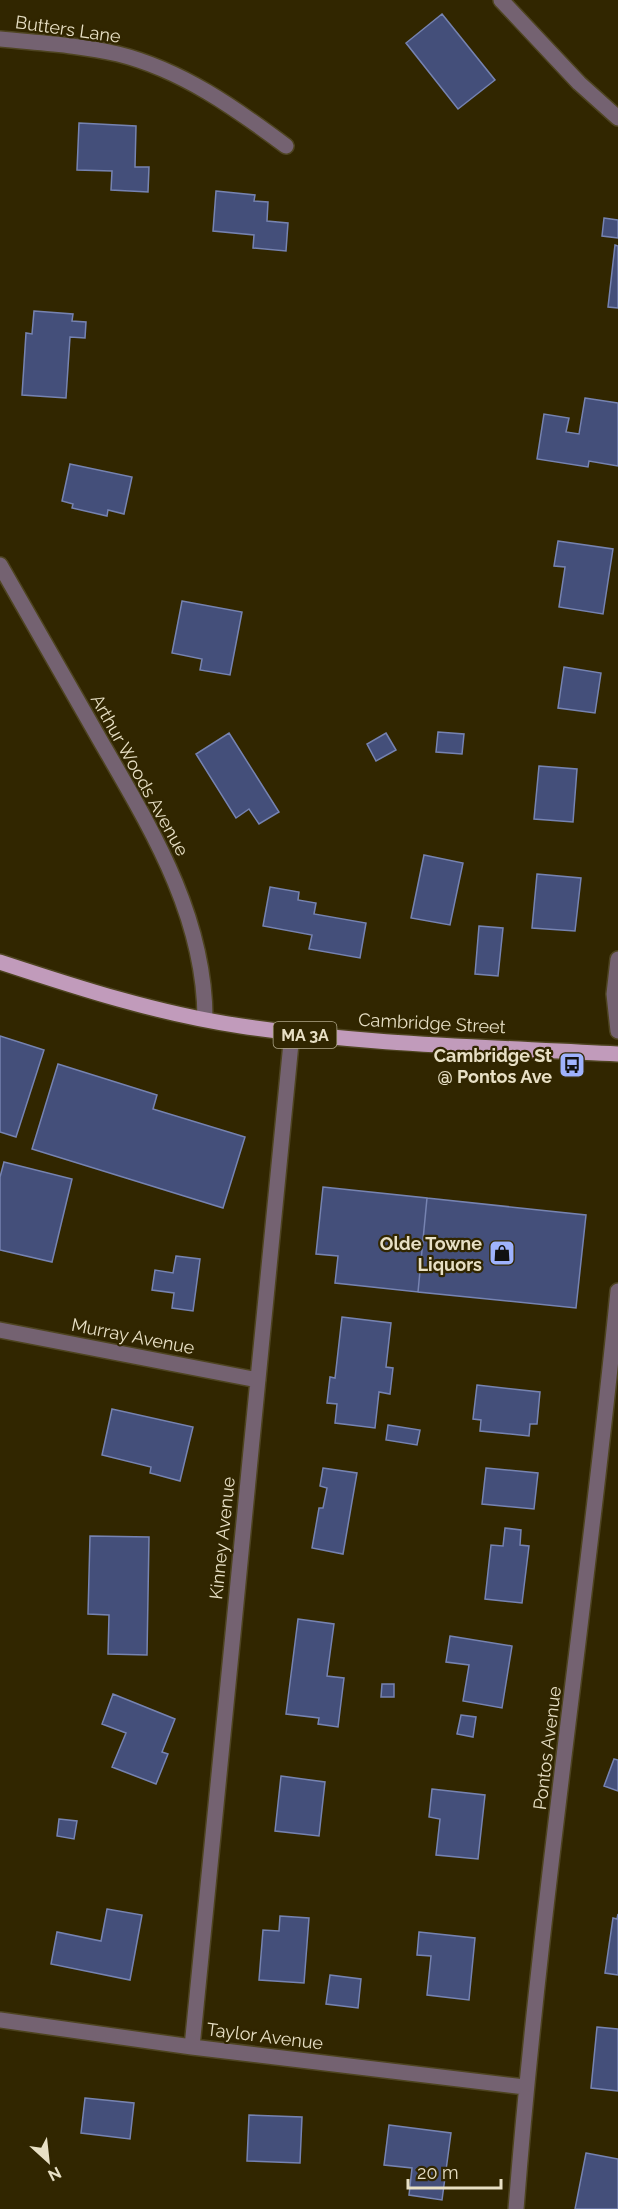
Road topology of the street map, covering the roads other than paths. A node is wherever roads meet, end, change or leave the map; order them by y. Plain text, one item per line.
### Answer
1 (501, 0) edge
2 (0, 39) edge
3 (618, 118) edge
4 (286, 146) dead end
5 (0, 565) edge
6 (618, 959) edge
7 (0, 962) edge
8 (205, 1019) junction
9 (618, 1031) edge
10 (292, 1033) junction
11 (618, 1054) edge
12 (618, 1292) edge
13 (0, 1330) edge
14 (258, 1380) junction
15 (0, 2020) edge
16 (192, 2047) junction
17 (525, 2087) junction
18 (516, 2209) edge

1 - 3 street
2 - 4 street, Butters Lane
5 - 8 street, Arthur Woods Avenue
6 - 9 street
7 - 8 main road, Cambridge Street / MA 3A
8 - 10 main road, Cambridge Street / MA 3A
10 - 11 main road, Cambridge Street / MA 3A
10 - 14 street, Kinney Avenue
12 - 17 street, Pontos Avenue
13 - 14 street, Murray Avenue
14 - 16 street, Kinney Avenue
15 - 16 street, Taylor Avenue
16 - 17 street, Taylor Avenue
17 - 18 street, Pontos Avenue

